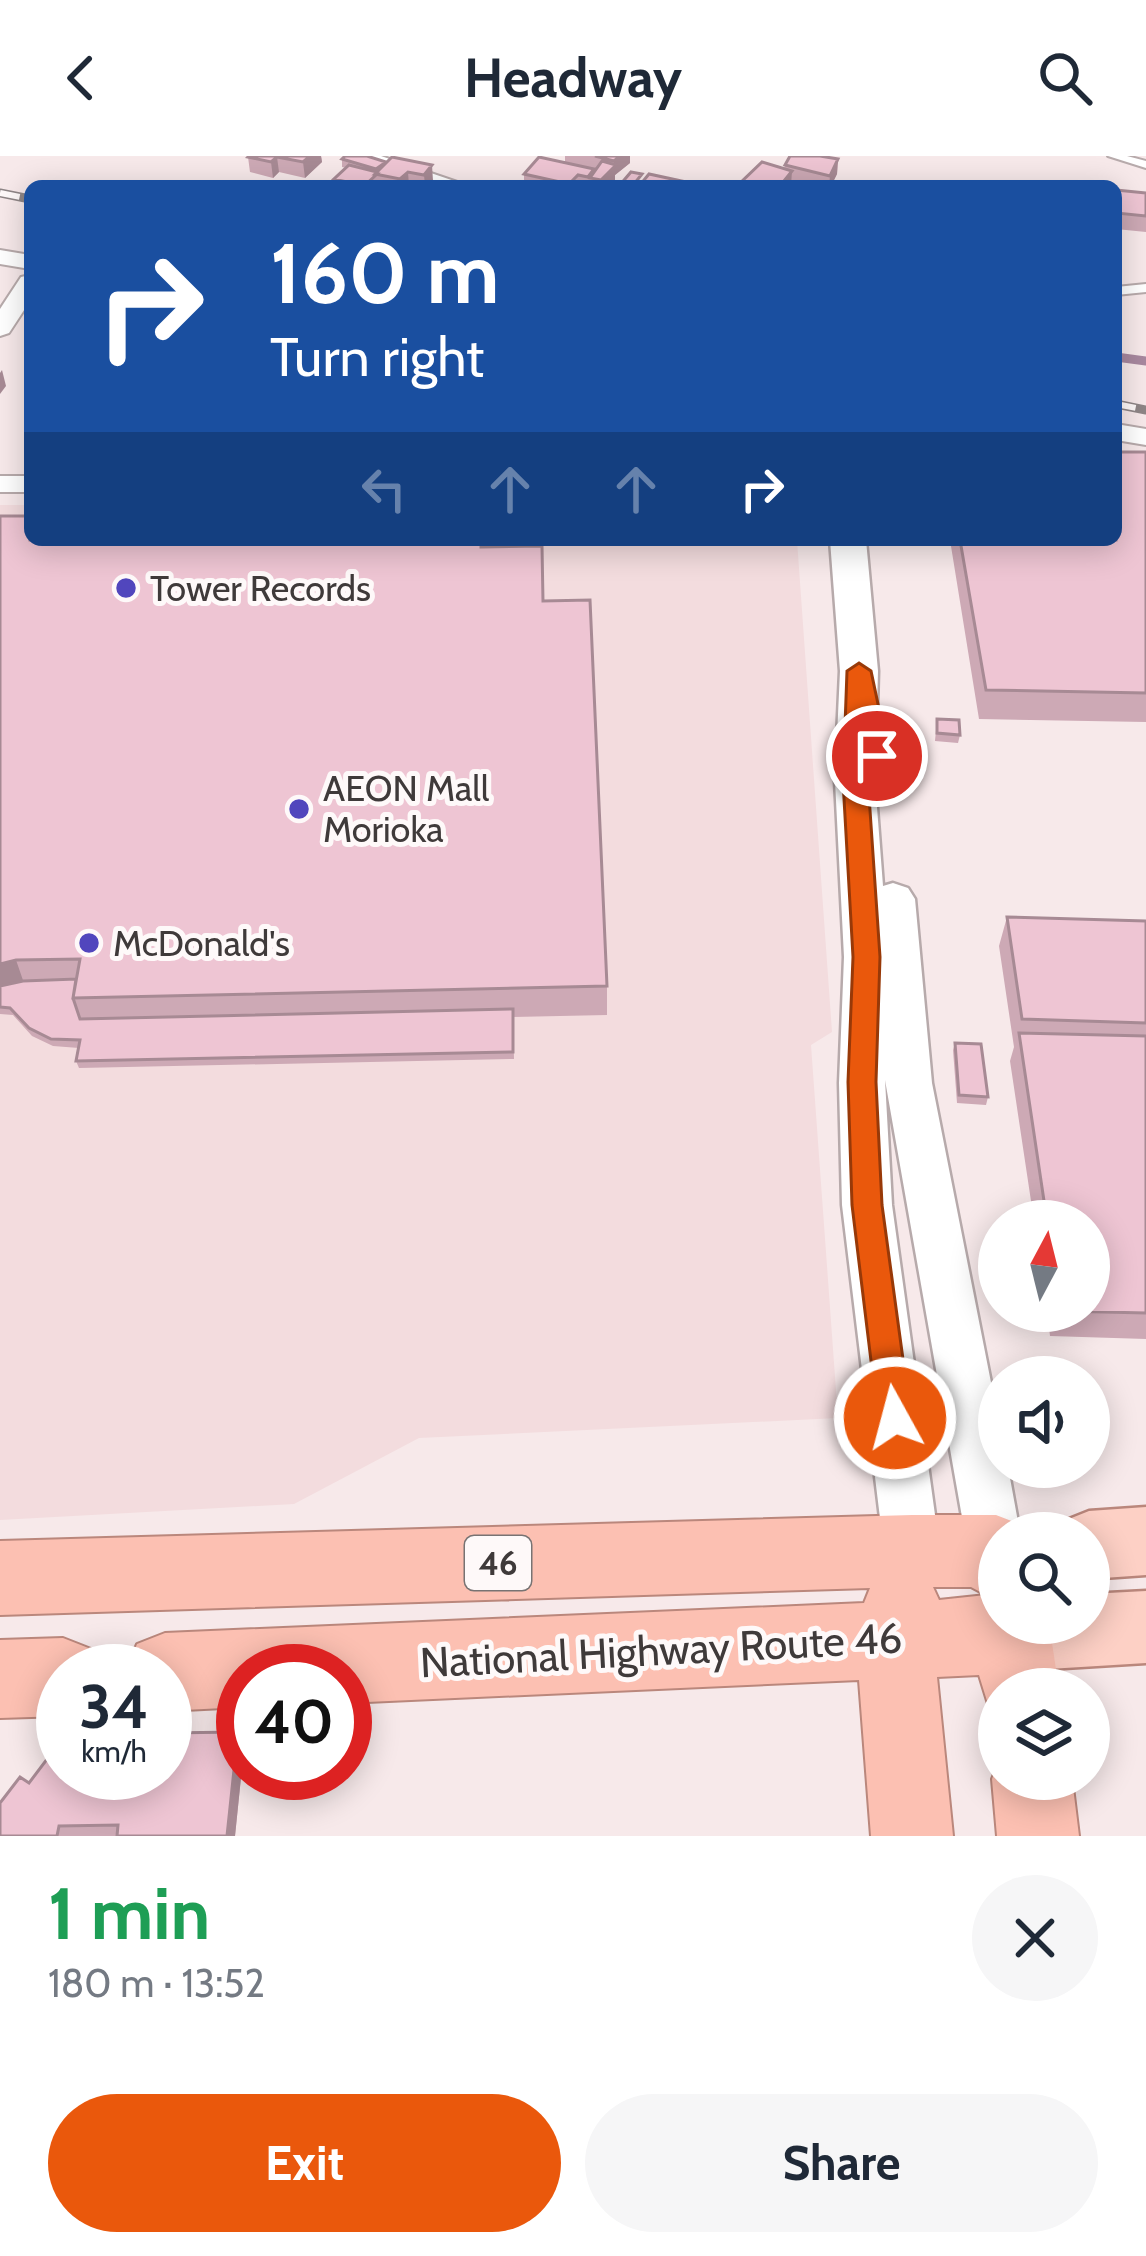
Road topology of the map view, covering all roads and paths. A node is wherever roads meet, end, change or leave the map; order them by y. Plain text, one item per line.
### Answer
1 (369, 156) edge
2 (1114, 156) edge
3 (1146, 165) edge
4 (444, 180) edge
5 (24, 291) edge
6 (0, 328) edge
7 (849, 546) edge
8 (859, 671) junction
9 (990, 1512) edge
10 (1146, 1541) edge
11 (1110, 1544) edge
12 (912, 1551) junction
13 (0, 1578) edge
14 (978, 1586) edge
15 (978, 1612) edge
16 (1110, 1621) edge
17 (1146, 1628) edge
18 (895, 1639) junction
19 (192, 1671) edge
20 (36, 1678) edge
21 (0, 1679) edge
22 (1034, 1800) edge
23 (912, 1836) edge
24 (1039, 1836) edge

1 - 4 lane
2 - 3 lane
5 - 6 street
7 - 8 street
8 - 9 street
8 - 12 street
10 - 11 main road
12 - 13 highway, 46
12 - 14 highway, 46
12 - 18 highway
15 - 18 highway, National Highway Route 46
16 - 17 main road
18 - 19 highway, National Highway Route 46
18 - 23 highway
20 - 21 highway
22 - 24 highway

